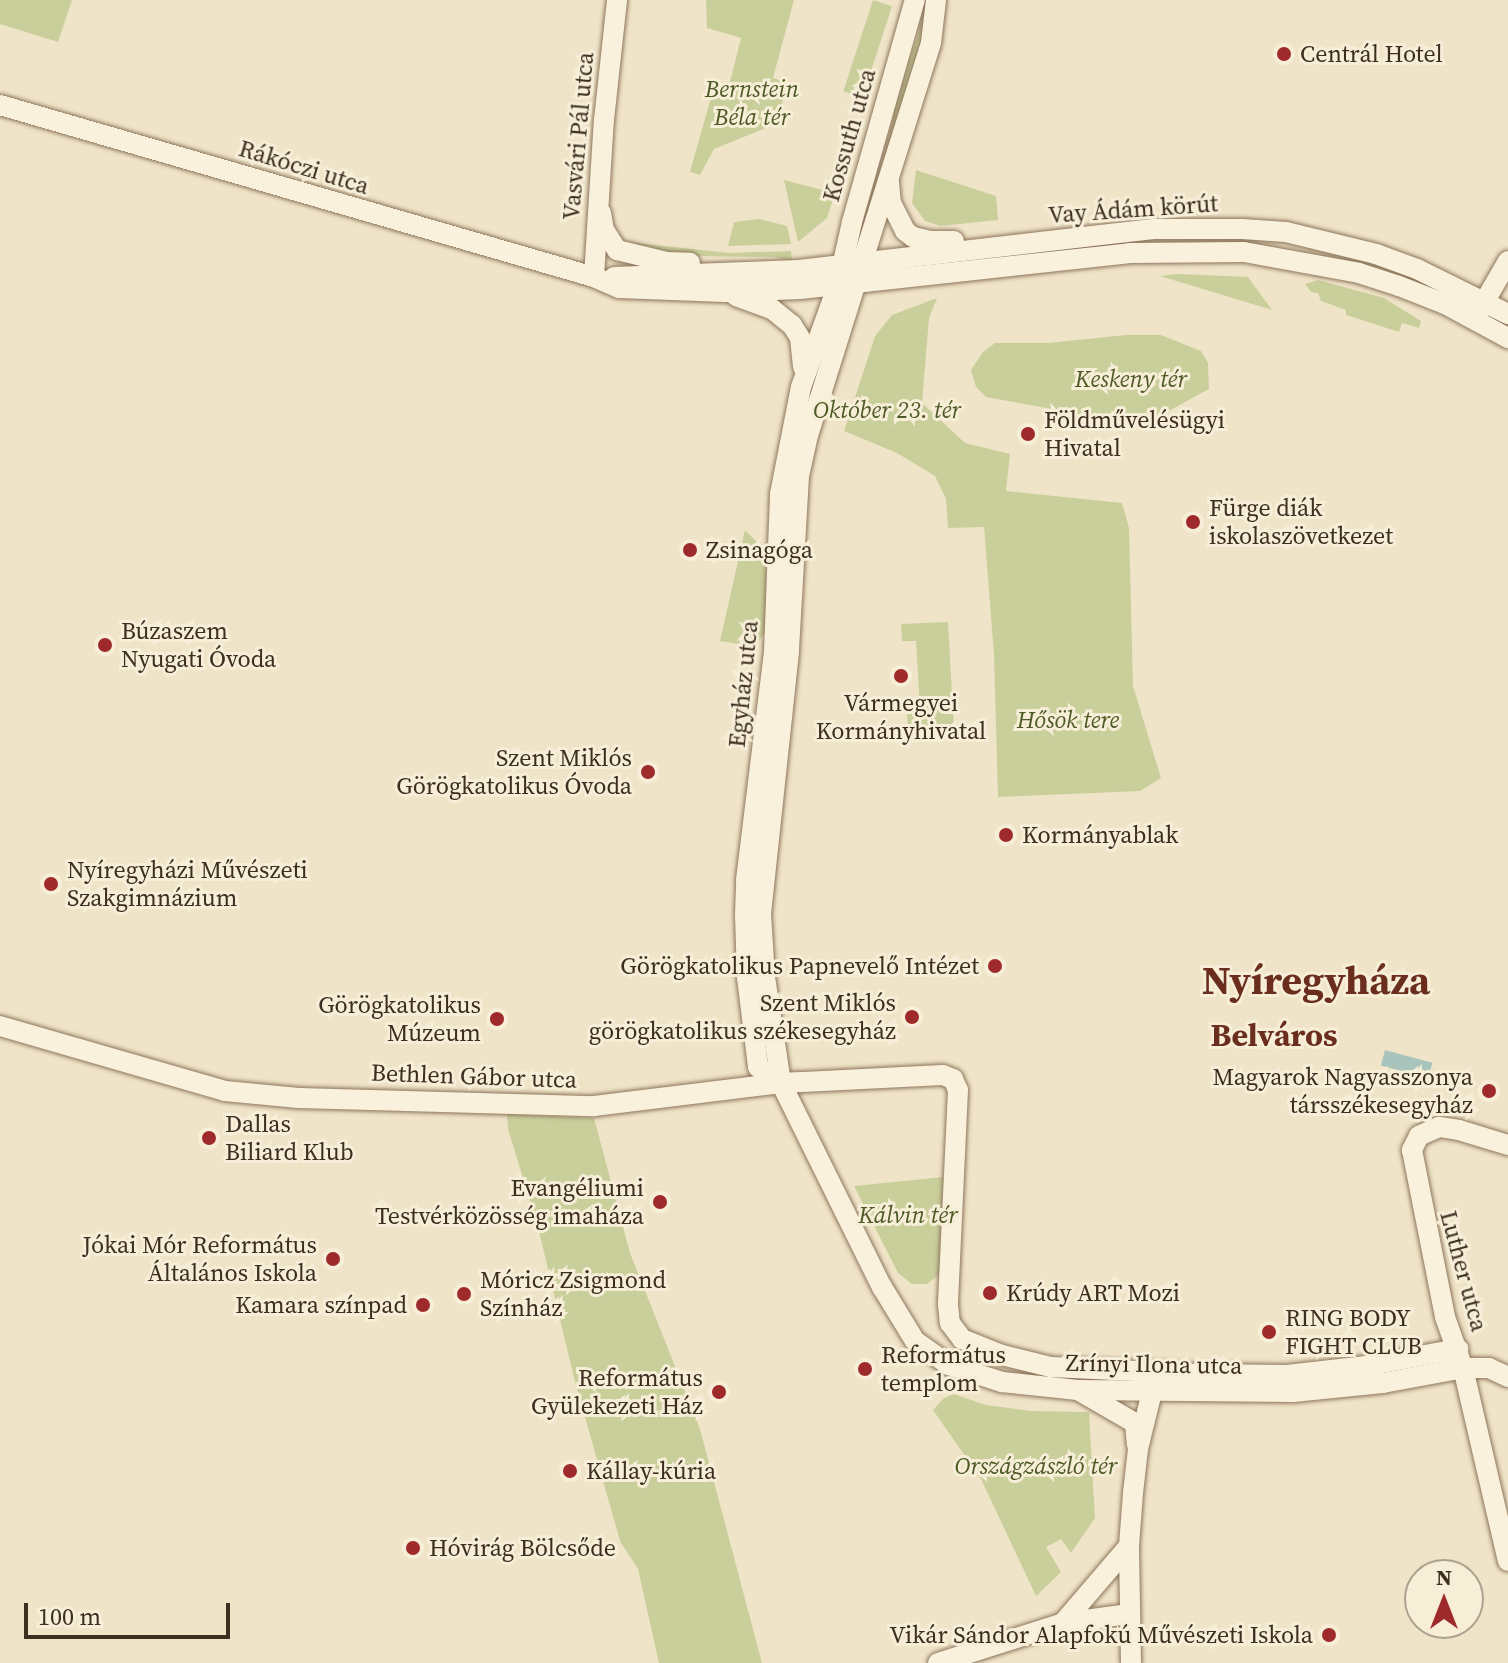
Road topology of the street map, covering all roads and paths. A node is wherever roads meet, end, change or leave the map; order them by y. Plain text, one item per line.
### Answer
1 (617, 0) edge
2 (915, 0) edge
3 (936, 0) edge
4 (0, 105) edge
5 (889, 178) junction
6 (599, 191) junction
7 (1242, 229) junction
8 (1061, 239) junction
9 (1162, 250) junction
10 (865, 261) junction
11 (1508, 261) edge
12 (843, 263) junction
13 (739, 273) junction
14 (594, 277) junction
15 (848, 284) junction
16 (725, 292) junction
17 (1479, 312) junction
18 (1508, 314) edge
19 (1508, 338) edge
20 (801, 387) junction
21 (0, 1026) edge
22 (781, 1083) junction
23 (1508, 1145) edge
24 (882, 1287) joint
25 (1461, 1359) junction
26 (1508, 1377) edge
27 (1154, 1380) junction
28 (1078, 1390) junction
29 (1138, 1449) junction
30 (1129, 1546) junction
31 (1508, 1561) edge
32 (1129, 1614) junction
33 (1063, 1623) junction
34 (938, 1663) edge
35 (1131, 1663) edge

1 - 6 street, Vasvári Pál utca
2 - 12 street, Kossuth utca
3 - 5 street, Kossuth utca
4 - 14 street, Rákóczi utca
5 - 8 street
5 - 10 street, Kossuth utca
6 - 13 street
6 - 14 street, Vasvári Pál utca
7 - 8 street, Vay Ádám körút
7 - 9 street
7 - 17 street, Vay Ádám körút
8 - 10 street, Vay Ádám körút
9 - 15 street, Vay Ádám körút
9 - 17 street, Vay Ádám körút
10 - 12 street, Vay Ádám körút
10 - 15 street, Kossuth utca
11 - 17 street
12 - 13 street, Rákóczi utca
12 - 15 street, Kossuth utca
13 - 14 street, Rákóczi utca
14 - 16 street, Rákóczi utca
15 - 16 street, Rákóczi utca
15 - 20 street, Egyház utca
15 - 22 street, Egyház utca
16 - 20 street
17 - 18 street, Vay Ádám körút
17 - 19 street, Vay Ádám körút
20 - 22 street, Egyház utca
21 - 22 street, Bethlen Gábor utca
22 - 24 street, Egyház utca
22 - 27 street, Bethlen Gábor utca
23 - 25 street, Luther utca
24 - 28 street, Zrínyi Ilona utca
25 - 26 street, Zrínyi Ilona utca
25 - 27 street, Zrínyi Ilona utca
25 - 31 street, Luther utca
27 - 28 street, Zrínyi Ilona utca
27 - 29 street
28 - 29 street
29 - 30 street
30 - 32 street
30 - 33 street
32 - 33 street
32 - 35 street
33 - 34 street

